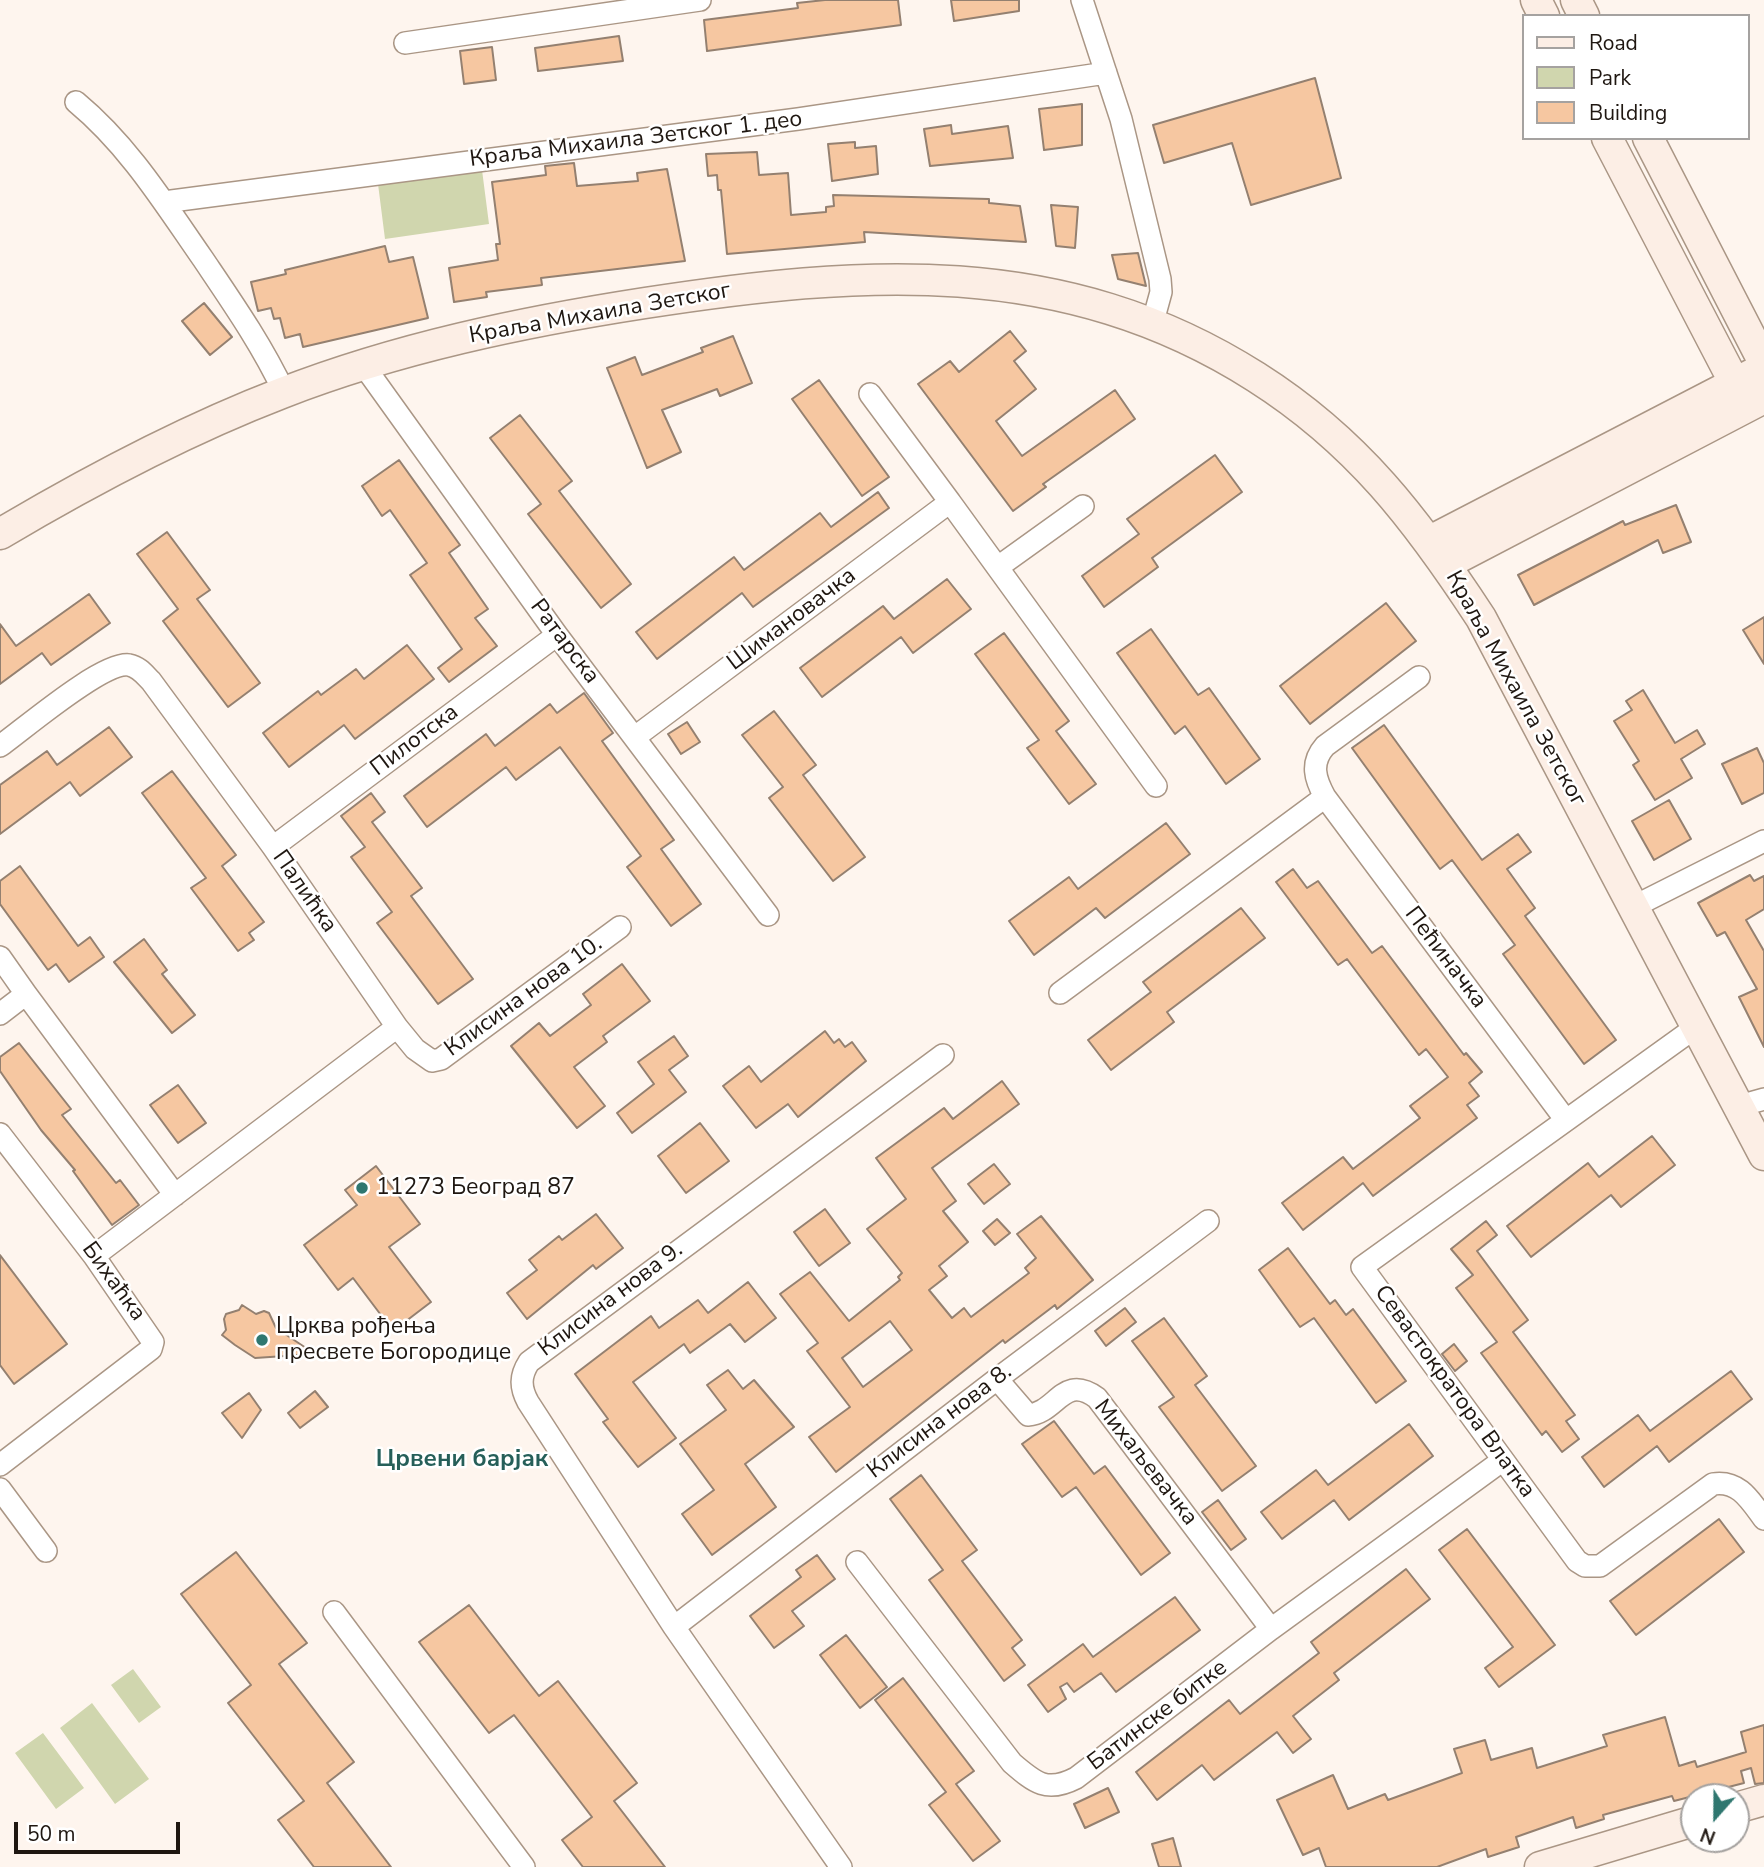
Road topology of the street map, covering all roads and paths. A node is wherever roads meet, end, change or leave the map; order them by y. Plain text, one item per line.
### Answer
1 (700, 0) edge
2 (1082, 0) edge
3 (405, 43) dead end
4 (1106, 73) junction
5 (76, 102) dead end
6 (1608, 140) edge
7 (1649, 140) edge
8 (164, 202) junction
9 (1152, 325) junction
10 (364, 366) junction
11 (1764, 366) edge
12 (284, 392) junction
13 (870, 394) dead end
14 (1749, 397) edge
15 (950, 502) junction
16 (1083, 506) dead end
17 (0, 534) edge
18 (1438, 552) junction
19 (998, 566) junction
20 (557, 635) junction
21 (1419, 677) dead end
22 (635, 737) junction
23 (0, 746) edge
24 (1156, 786) dead end
25 (1325, 797) junction
26 (1764, 841) edge
27 (273, 847) junction
28 (1633, 907) junction
29 (768, 915) dead end
30 (620, 927) dead end
31 (0, 957) edge
32 (1060, 993) dead end
33 (26, 994) junction
34 (0, 1014) edge
35 (397, 1027) junction
36 (1696, 1027) junction
37 (943, 1055) dead end
38 (1751, 1102) edge
39 (1565, 1119) junction
40 (0, 1134) edge
41 (1764, 1155) edge
42 (175, 1195) junction
43 (1208, 1221) dead end
44 (94, 1256) junction
45 (997, 1379) junction
46 (1503, 1460) junction
47 (0, 1465) edge
48 (0, 1489) edge
49 (1764, 1519) edge
50 (46, 1551) dead end
51 (857, 1562) dead end
52 (334, 1612) dead end
53 (674, 1627) junction
54 (1271, 1629) junction
55 (1680, 1825) edge
56 (524, 1867) edge
57 (841, 1867) edge
58 (1540, 1867) edge

1 - 3 street
2 - 4 street
4 - 8 street, Краља Михаила Зетског 1. део
4 - 9 street
5 - 8 street
6 - 14 street
7 - 11 street
8 - 12 street
9 - 10 street, Краља Михаила Зетског
9 - 18 street, Краља Михаила Зетског
10 - 12 street, Краља Михаила Зетског
10 - 20 street, Ратарска
11 - 14 street
12 - 17 street, Краља Михаила Зетског
13 - 15 street
14 - 18 street
15 - 19 street
15 - 22 street, Шимановачка
16 - 19 street
18 - 28 street, Краља Михаила Зетског
19 - 24 street
20 - 22 street, Ратарска
20 - 27 street, Пилотска
21 - 25 street, Пећиначка
22 - 29 street, Ратарска
23 - 27 street, Палићка
25 - 32 street
25 - 39 street, Пећиначка
26 - 28 street
27 - 35 street, Палићка
28 - 36 street, Краља Михаила Зетског
30 - 35 street, Клисина нова 10.
31 - 33 street
33 - 34 street
33 - 42 street
35 - 42 street
36 - 38 street, Краља Михаила Зетског
36 - 39 street, Севастократора Влатка
37 - 53 street, Клисина нова 9.
38 - 41 street, Краља Михаила Зетског
39 - 46 street, Севастократора Влатка
40 - 44 street, Бихаћка
42 - 44 street
43 - 45 street, Клисина нова 8.
44 - 47 street, Бихаћка
45 - 53 street, Клисина нова 8.
45 - 54 street, Михаљевачка
46 - 49 street, Севастократора Влатка
46 - 54 street, Батинске битке
48 - 50 street
51 - 54 street, Батинске битке
52 - 56 street
53 - 57 street, Клисина нова 9.
55 - 58 street

